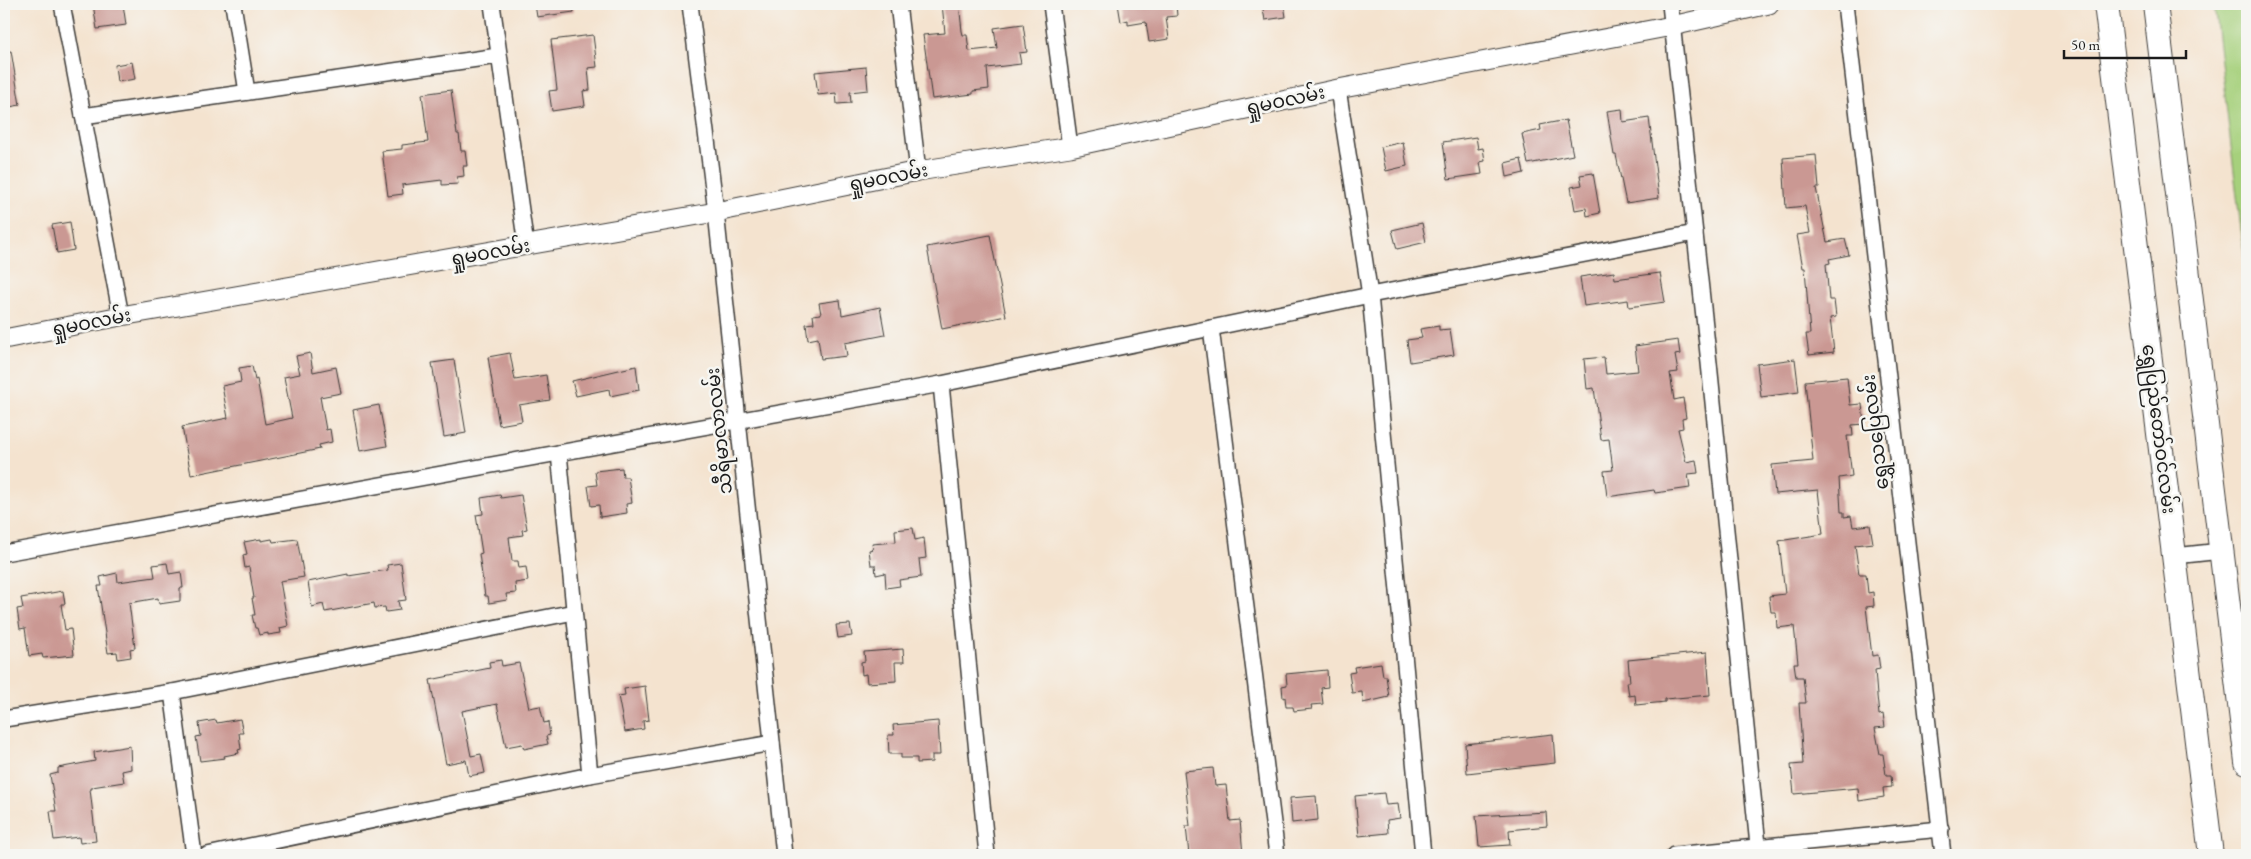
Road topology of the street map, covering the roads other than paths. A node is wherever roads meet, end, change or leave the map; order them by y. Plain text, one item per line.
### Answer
1 (62, 4) edge
2 (233, 4) edge
3 (492, 4) edge
4 (690, 4) edge
5 (898, 4) edge
6 (1052, 4) edge
7 (1670, 4) edge
8 (1769, 4) edge
9 (1845, 4) edge
10 (2106, 4) edge
11 (2155, 4) edge
12 (1672, 26) junction
13 (498, 56) junction
14 (1338, 89) junction
15 (247, 92) junction
16 (83, 116) junction
17 (1070, 147) junction
18 (918, 171) junction
19 (716, 212) junction
20 (1695, 233) junction
21 (526, 246) junction
22 (1370, 295) junction
23 (121, 316) junction
24 (1211, 328) junction
25 (4, 339) edge
26 (940, 384) junction
27 (738, 422) junction
28 (559, 453) junction
29 (2222, 551) junction
30 (4, 553) edge
31 (2175, 556) junction
32 (574, 612) junction
33 (172, 692) junction
34 (4, 719) edge
35 (772, 743) junction
36 (2247, 762) edge
37 (590, 775) junction
38 (1940, 829) junction
39 (1759, 851) edge
40 (194, 855) edge
41 (207, 855) edge
42 (784, 855) edge
43 (986, 855) edge
44 (1277, 855) edge
45 (1423, 855) edge
46 (1674, 855) edge
47 (1943, 855) edge
48 (2211, 855) edge

1 - 16 street
2 - 15 street
3 - 13 street
4 - 19 street, သီရိမာလာလမ်း
5 - 18 street
6 - 17 street
7 - 12 street
8 - 12 street, ရှုမဝလမ်း
9 - 38 street, ရွှေသပြေလမ်း
10 - 31 main road, ရွှေပြည်တော်ဝင်လမ်း
11 - 29 main road
12 - 14 street, ရှုမဝလမ်း
12 - 20 street
13 - 15 street
13 - 21 street
14 - 17 street, ရှုမဝလမ်း
14 - 22 street
15 - 16 street
16 - 23 street
17 - 18 street, ရှုမဝလမ်း
18 - 19 street, ရှုမဝလမ်း
19 - 21 street, ရှုမဝလမ်း
19 - 27 street, သီရိမာလာလမ်း
20 - 22 street
20 - 39 street
21 - 23 street, ရှုမဝလမ်း
22 - 24 street
22 - 45 street
23 - 25 street, ရှုမဝလမ်း
24 - 26 street
24 - 44 street
26 - 27 street
26 - 43 street
27 - 28 street
27 - 35 street, သီရိမာလာလမ်း
28 - 30 street
28 - 32 street
29 - 31 street
29 - 36 main road
31 - 48 main road, ရွှေပြည်တော်ဝင်လမ်း
32 - 33 street
32 - 37 street
33 - 34 street
33 - 40 street
35 - 37 street
35 - 42 street, သီရိမာလာလမ်း
37 - 41 street
38 - 39 street
38 - 47 street, ရွှေသပြေလမ်း
39 - 46 street

